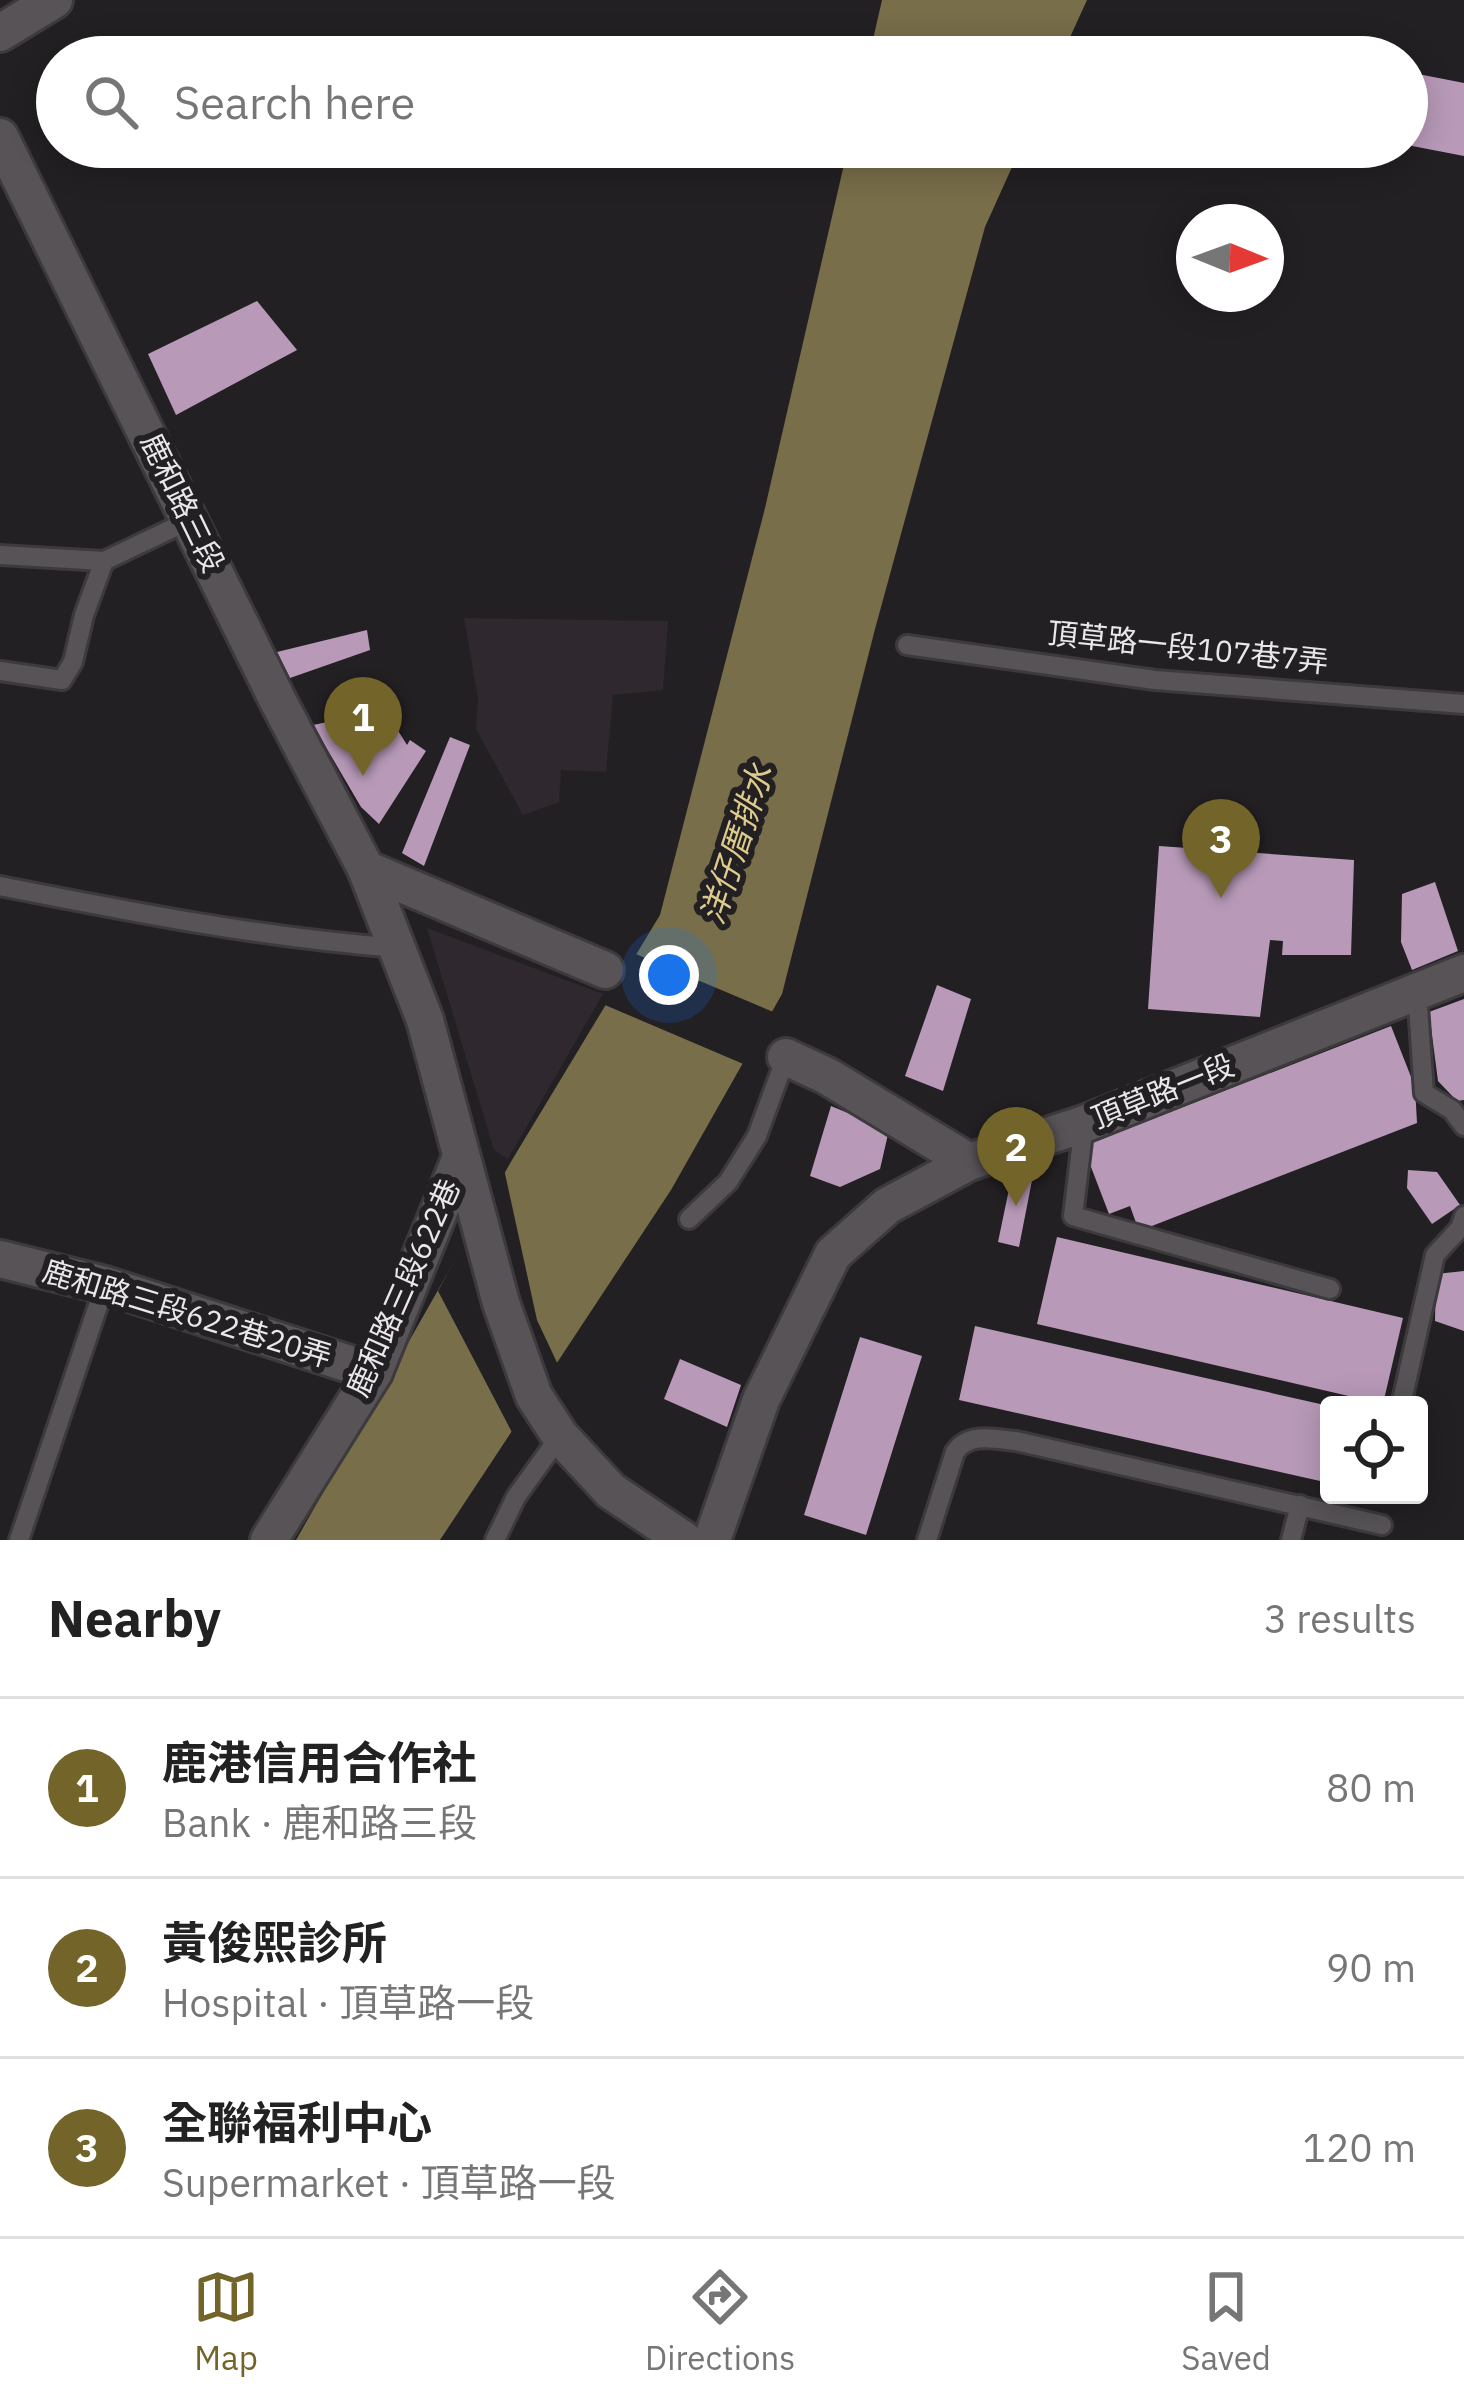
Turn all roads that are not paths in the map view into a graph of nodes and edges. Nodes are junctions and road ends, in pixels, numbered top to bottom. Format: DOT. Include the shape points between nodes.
graph roads {
  1 [pos="54,0"];
  2 [pos="0,32"];
  3 [pos="0,137"];
  4 [pos="190,520"];
  5 [pos="0,554"];
  6 [pos="104,562"];
  7 [pos="907,645"];
  8 [pos="0,671"];
  9 [pos="1464,704"];
  10 [pos="366,868"];
  11 [pos="0,886"];
  12 [pos="398,948"];
  13 [pos="604,970"];
  14 [pos="1464,973"];
  15 [pos="1417,991"];
  16 [pos="786,1057"];
  17 [pos="1084,1124"];
  18 [pos="1464,1126"];
  19 [pos="461,1157"];
  20 [pos="969,1162"];
  21 [pos="1464,1216"];
  22 [pos="689,1219"];
  23 [pos="0,1259"];
  24 [pos="105,1285"];
  25 [pos="1330,1289"];
  26 [pos="374,1372"];
  27 [pos="1403,1396"];
  28 [pos="560,1436"];
  29 [pos="1300,1505"];
  30 [pos="1382,1525"];
  31 [pos="19,1540"];
  32 [pos="269,1540"];
  33 [pos="495,1540"];
  34 [pos="683,1540"];
  35 [pos="712,1540"];
  36 [pos="927,1540"];
  37 [pos="1291,1540"];
  1 -- 2 [label="street"];
  3 -- 4 [label="street, 鹿和路三段"];
  4 -- 6 [label="lane"];
  4 -- 10 [label="street, 鹿和路三段"];
  5 -- 6 [label="lane"];
  6 -- 8 [label="lane" via="62,680"];
  7 -- 9 [label="lane, 頂草路一段107巷7弄" via="1155,680"];
  10 -- 12 [label="street, 鹿和路三段"];
  10 -- 13 [label="street"];
  11 -- 12 [label="lane" via="144,915"];
  12 -- 19 [label="street, 鹿和路三段"];
  14 -- 15 [label="street, 頂草路一段"];
  15 -- 17 [label="street, 頂草路一段"];
  15 -- 18 [label="lane" via="1424,1093"];
  16 -- 20 [label="street"];
  16 -- 22 [label="lane" via="757,1136 728,1182"];
  17 -- 20 [label="street, 頂草路一段"];
  17 -- 25 [label="lane" via="1073,1216"];
  19 -- 26 [label="street, 鹿和路三段622巷"];
  19 -- 28 [label="street, 鹿和路三段" via="516,1355"];
  20 -- 35 [label="street, 頂草路一段" via="887,1206 833,1254 761,1400"];
  21 -- 27 [label="lane" via="1435,1255"];
  23 -- 24 [label="street, 鹿和路三段622巷20弄"];
  24 -- 26 [label="street, 鹿和路三段622巷20弄"];
  24 -- 31 [label="lane"];
  26 -- 32 [label="street, 鹿和路三段622巷"];
  28 -- 33 [label="lane"];
  28 -- 34 [label="street, 鹿和路三段" via="611,1491"];
  29 -- 30 [label="lane"];
  29 -- 36 [label="lane" via="1016,1441 975,1439 951,1459"];
  29 -- 37 [label="lane"];
}
